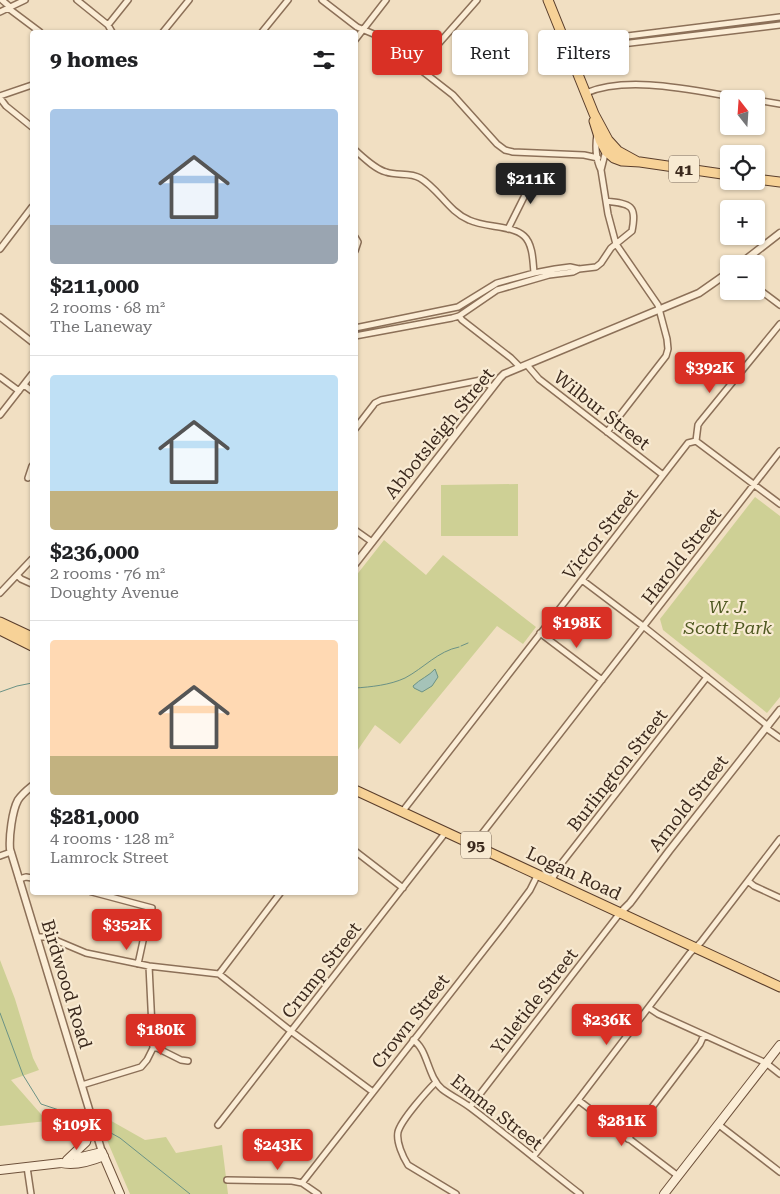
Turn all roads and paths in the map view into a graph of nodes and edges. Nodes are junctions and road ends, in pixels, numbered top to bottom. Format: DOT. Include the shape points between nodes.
graph roads {
  1 [pos="2,0"];
  2 [pos="25,0"];
  3 [pos="77,0"];
  4 [pos="128,0"];
  5 [pos="189,0"];
  6 [pos="288,0"];
  7 [pos="322,0"];
  8 [pos="386,0"];
  9 [pos="548,0"];
  10 [pos="476,1"];
  11 [pos="9,7"];
  12 [pos="0,12"];
  13 [pos="780,17"];
  14 [pos="738,22"];
  15 [pos="108,25"];
  16 [pos="780,25"];
  17 [pos="363,29"];
  18 [pos="38,30"];
  19 [pos="111,30"];
  20 [pos="165,30"];
  21 [pos="264,30"];
  22 [pos="560,30"];
  23 [pos="739,30"];
  24 [pos="372,33"];
  25 [pos="629,35"];
  26 [pos="358,36"];
  27 [pos="442,40"];
  28 [pos="629,43"];
  29 [pos="428,75"];
  30 [pos="579,75"];
  31 [pos="30,85"];
  32 [pos="586,93"];
  33 [pos="720,95"];
  34 [pos="0,99"];
  35 [pos="765,102"];
  36 [pos="780,104"];
  37 [pos="594,114"];
  38 [pos="30,125"];
  39 [pos="608,140"];
  40 [pos="358,152"];
  41 [pos="601,155"];
  42 [pos="638,162"];
  43 [pos="536,173"];
  44 [pos="720,174"];
  45 [pos="765,180"];
  46 [pos="780,182"];
  47 [pos="606,201"];
  48 [pos="30,210"];
  49 [pos="508,229"];
  50 [pos="780,233"];
  51 [pos="616,244"];
  52 [pos="0,249"];
  53 [pos="752,255"];
  54 [pos="579,269"];
  55 [pos="534,273"];
  56 [pos="720,279"];
  57 [pos="765,294"];
  58 [pos="780,305"];
  59 [pos="659,310"];
  60 [pos="459,316"];
  61 [pos="0,318"];
  62 [pos="780,324"];
  63 [pos="358,327"];
  64 [pos="358,335"];
  65 [pos="30,340"];
  66 [pos="523,366"];
  67 [pos="0,377"];
  68 [pos="30,377"];
  69 [pos="24,385"];
  70 [pos="492,387"];
  71 [pos="30,390"];
  72 [pos="19,391"];
  73 [pos="0,415"];
  74 [pos="358,425"];
  75 [pos="607,432"];
  76 [pos="696,441"];
  77 [pos="780,450"];
  78 [pos="30,472"];
  79 [pos="663,475"];
  80 [pos="28,478"];
  81 [pos="754,484"];
  82 [pos="780,504"];
  83 [pos="358,532"];
  84 [pos="372,542"];
  85 [pos="358,560"];
  86 [pos="30,561"];
  87 [pos="18,575"];
  88 [pos="582,580"];
  89 [pos="30,583"];
  90 [pos="0,593"];
  91 [pos="0,622"];
  92 [pos="643,626"];
  93 [pos="0,630"];
  94 [pos="540,633"];
  95 [pos="30,636"];
  96 [pos="30,645"];
  97 [pos="707,677"];
  98 [pos="602,680"];
  99 [pos="780,710"];
  100 [pos="767,727"];
  101 [pos="780,738"];
  102 [pos="30,788"];
  103 [pos="358,793"];
  104 [pos="402,812"];
  105 [pos="446,832"];
  106 [pos="780,839"];
  107 [pos="474,844"];
  108 [pos="11,852"];
  109 [pos="358,853"];
  110 [pos="0,856"];
  111 [pos="538,874"];
  112 [pos="19,878"];
  113 [pos="30,878"];
  114 [pos="748,880"];
  115 [pos="552,881"];
  116 [pos="403,888"];
  117 [pos="103,895"];
  118 [pos="278,895"];
  119 [pos="780,898"];
  120 [pos="620,913"];
  121 [pos="36,938"];
  122 [pos="696,947"];
  123 [pos="138,964"];
  124 [pos="149,966"];
  125 [pos="219,974"];
  126 [pos="780,986"];
  127 [pos="649,1008"];
  128 [pos="292,1032"];
  129 [pos="704,1035"];
  130 [pos="413,1040"];
  131 [pos="780,1045"];
  132 [pos="153,1048"];
  133 [pos="188,1061"];
  134 [pos="766,1063"];
  135 [pos="780,1074"];
  136 [pos="436,1082"];
  137 [pos="82,1085"];
  138 [pos="373,1092"];
  139 [pos="578,1100"];
  140 [pos="470,1107"];
  141 [pos="92,1122"];
  142 [pos="218,1125"];
  143 [pos="719,1125"];
  144 [pos="93,1132"];
  145 [pos="628,1139"];
  146 [pos="103,1154"];
  147 [pos="533,1157"];
  148 [pos="92,1160"];
  149 [pos="64,1162"];
  150 [pos="27,1167"];
  151 [pos="0,1170"];
  152 [pos="110,1172"];
  153 [pos="780,1172"];
  154 [pos="678,1176"];
  155 [pos="227,1180"];
  156 [pos="302,1183"];
  157 [pos="31,1194"];
  158 [pos="120,1194"];
  159 [pos="318,1194"];
  160 [pos="456,1194"];
  161 [pos="580,1194"];
  162 [pos="664,1194"];
  1 -- 11 [label="street"];
  2 -- 11 [label="street"];
  3 -- 15 [label="street"];
  4 -- 15 [label="street"];
  5 -- 20 [label="street"];
  6 -- 21 [label="street"];
  7 -- 17 [label="street"];
  8 -- 17 [label="street"];
  9 -- 22 [label="main road, 41"];
  10 -- 27 [label="street"];
  11 -- 12 [label="street"];
  11 -- 18 [label="street"];
  13 -- 14 [label="street"];
  14 -- 23 [label="street"];
  14 -- 25 [label="street"];
  15 -- 19 [label="street"];
  16 -- 23 [label="street"];
  17 -- 24 [label="street"];
  17 -- 26 [label="street"];
  23 -- 28 [label="street"];
  29 -- 41 [label="street" via="453,95 505,150"];
  30 -- 32 [label="main road, 41"];
  31 -- 34 [label="street"];
  32 -- 33 [label="street" via="642,84"];
  32 -- 37 [label="main road, 41"];
  34 -- 38 [label="street"];
  35 -- 36 [label="street"];
  37 -- 39 [label="main road, 41"];
  37 -- 41 [label="main road, 41"];
  39 -- 41 [label="street"];
  39 -- 42 [label="main road, 41" via="618,151"];
  40 -- 49 [label="street" via="384,172 418,176 463,218"];
  41 -- 42 [label="main road, 41" via="622,162"];
  41 -- 47 [label="street"];
  42 -- 44 [label="main road, 41"];
  43 -- 49 [label="street"];
  45 -- 46 [label="main road"];
  47 -- 51 [label="street"];
  47 -- 51 [label="street" via="630,207 634,213 632,231"];
  48 -- 52 [label="street"];
  49 -- 55 [label="street" via="515,230 529,243"];
  50 -- 53 [label="street"];
  51 -- 54 [label="street" via="596,267"];
  51 -- 59 [label="street"];
  54 -- 55 [label="street" via="570,267"];
  54 -- 60 [label="street" via="497,290"];
  55 -- 63 [label="street" via="497,283 458,307"];
  56 -- 59 [label="street, Abbotsleigh Street" via="708,288"];
  57 -- 58 [label="street"];
  59 -- 66 [label="street, Abbotsleigh Street"];
  59 -- 75 [label="street" via="667,339 666,356"];
  60 -- 64 [label="street"];
  60 -- 66 [label="street, Wilbur Street"];
  61 -- 65 [label="street"];
  62 -- 76 [label="street" via="700,422"];
  66 -- 70 [label="street, Abbotsleigh Street" via="504,374"];
  66 -- 75 [label="street, Wilbur Street"];
  67 -- 72 [label="street"];
  68 -- 69 [label="street"];
  69 -- 71 [label="street"];
  69 -- 72 [label="street"];
  70 -- 74 [label="street" via="481,380 381,400"];
  70 -- 84 [label="street, Abbotsleigh Street"];
  72 -- 73 [label="street"];
  75 -- 79 [label="street, Wilbur Street"];
  76 -- 79 [label="street, Victor Street" via="688,443"];
  76 -- 81 [label="street"];
  77 -- 81 [label="street, Harold Street"];
  78 -- 80 [label="street"];
  79 -- 88 [label="street, Victor Street"];
  81 -- 82 [label="street"];
  81 -- 92 [label="street, Harold Street"];
  83 -- 84 [label="street"];
  84 -- 85 [label="street, Abbotsleigh Street"];
  86 -- 87 [label="street"];
  87 -- 89 [label="street"];
  87 -- 90 [label="street"];
  88 -- 92 [label="street"];
  88 -- 94 [label="street, Victor Street"];
  91 -- 95 [label="main road"];
  92 -- 97 [label="street"];
  92 -- 98 [label="street, Harold Street"];
  93 -- 96 [label="main road"];
  94 -- 98 [label="street"];
  94 -- 104 [label="street, Victor Street"];
  97 -- 100 [label="street"];
  97 -- 115 [label="street, Burlington Street" via="561,864"];
  98 -- 107 [label="street, Harold Street"];
  99 -- 100 [label="street, Arnold Street"];
  100 -- 101 [label="street"];
  100 -- 120 [label="street, Arnold Street"];
  102 -- 108 [label="street, Birdwood Road" via="14,808"];
  103 -- 104 [label="main road, Logan Road / 95"];
  104 -- 105 [label="main road, Logan Road / 95"];
  105 -- 107 [label="main road, Logan Road / 95"];
  105 -- 116 [label="street, Crump Street"];
  106 -- 114 [label="street"];
  107 -- 111 [label="main road, Logan Road / 95"];
  108 -- 110 [label="street"];
  108 -- 112 [label="street, Birdwood Road"];
  109 -- 116 [label="street"];
  111 -- 115 [label="main road, Logan Road / 95"];
  111 -- 130 [label="street, Crown Street" via="530,890"];
  112 -- 113 [label="street"];
  112 -- 121 [label="street, Birdwood Road"];
  114 -- 119 [label="street"];
  114 -- 122 [label="street"];
  115 -- 120 [label="main road, Logan Road / 95"];
  116 -- 128 [label="street, Crump Street"];
  117 -- 123 [label="street" via="152,908"];
  118 -- 125 [label="street"];
  120 -- 122 [label="main road, Logan Road / 95"];
  120 -- 140 [label="street, Yuletide Street"];
  121 -- 123 [label="street" via="48,937 86,952"];
  121 -- 137 [label="street, Birdwood Road"];
  122 -- 126 [label="main road, Logan Road / 95"];
  122 -- 127 [label="street"];
  123 -- 124 [label="street"];
  124 -- 125 [label="street"];
  124 -- 132 [label="street"];
  125 -- 128 [label="street"];
  127 -- 129 [label="street"];
  127 -- 139 [label="street"];
  128 -- 138 [label="street"];
  128 -- 142 [label="street, Crump Street"];
  129 -- 134 [label="street"];
  129 -- 145 [label="street"];
  130 -- 136 [label="street, Emma Street" via="422,1050"];
  130 -- 138 [label="street, Crown Street"];
  131 -- 134 [label="main road"];
  132 -- 133 [label="street"];
  132 -- 137 [label="street" via="141,1067"];
  134 -- 135 [label="street"];
  134 -- 143 [label="main road"];
  136 -- 140 [label="street, Emma Street"];
  136 -- 160 [label="street" via="403,1122 398,1132 399,1141 408,1166"];
  137 -- 141 [label="street, Birdwood Road"];
  138 -- 156 [label="street, Crown Street"];
  139 -- 145 [label="street"];
  139 -- 147 [label="street"];
  140 -- 147 [label="street, Emma Street"];
  141 -- 144 [label="main road"];
  143 -- 153 [label="street"];
  143 -- 154 [label="main road"];
  144 -- 146 [label="street"];
  144 -- 149 [label="main road" via="84,1145"];
  145 -- 154 [label="street"];
  146 -- 148 [label="main road"];
  146 -- 149 [label="main road"];
  146 -- 152 [label="main road"];
  147 -- 161 [label="street, Emma Street"];
  148 -- 149 [label="main road"];
  148 -- 152 [label="main road"];
  149 -- 150 [label="main road"];
  150 -- 151 [label="main road"];
  150 -- 157 [label="street"];
  152 -- 158 [label="main road"];
  154 -- 162 [label="main road"];
  155 -- 156 [label="street"];
  156 -- 159 [label="street"];
}
